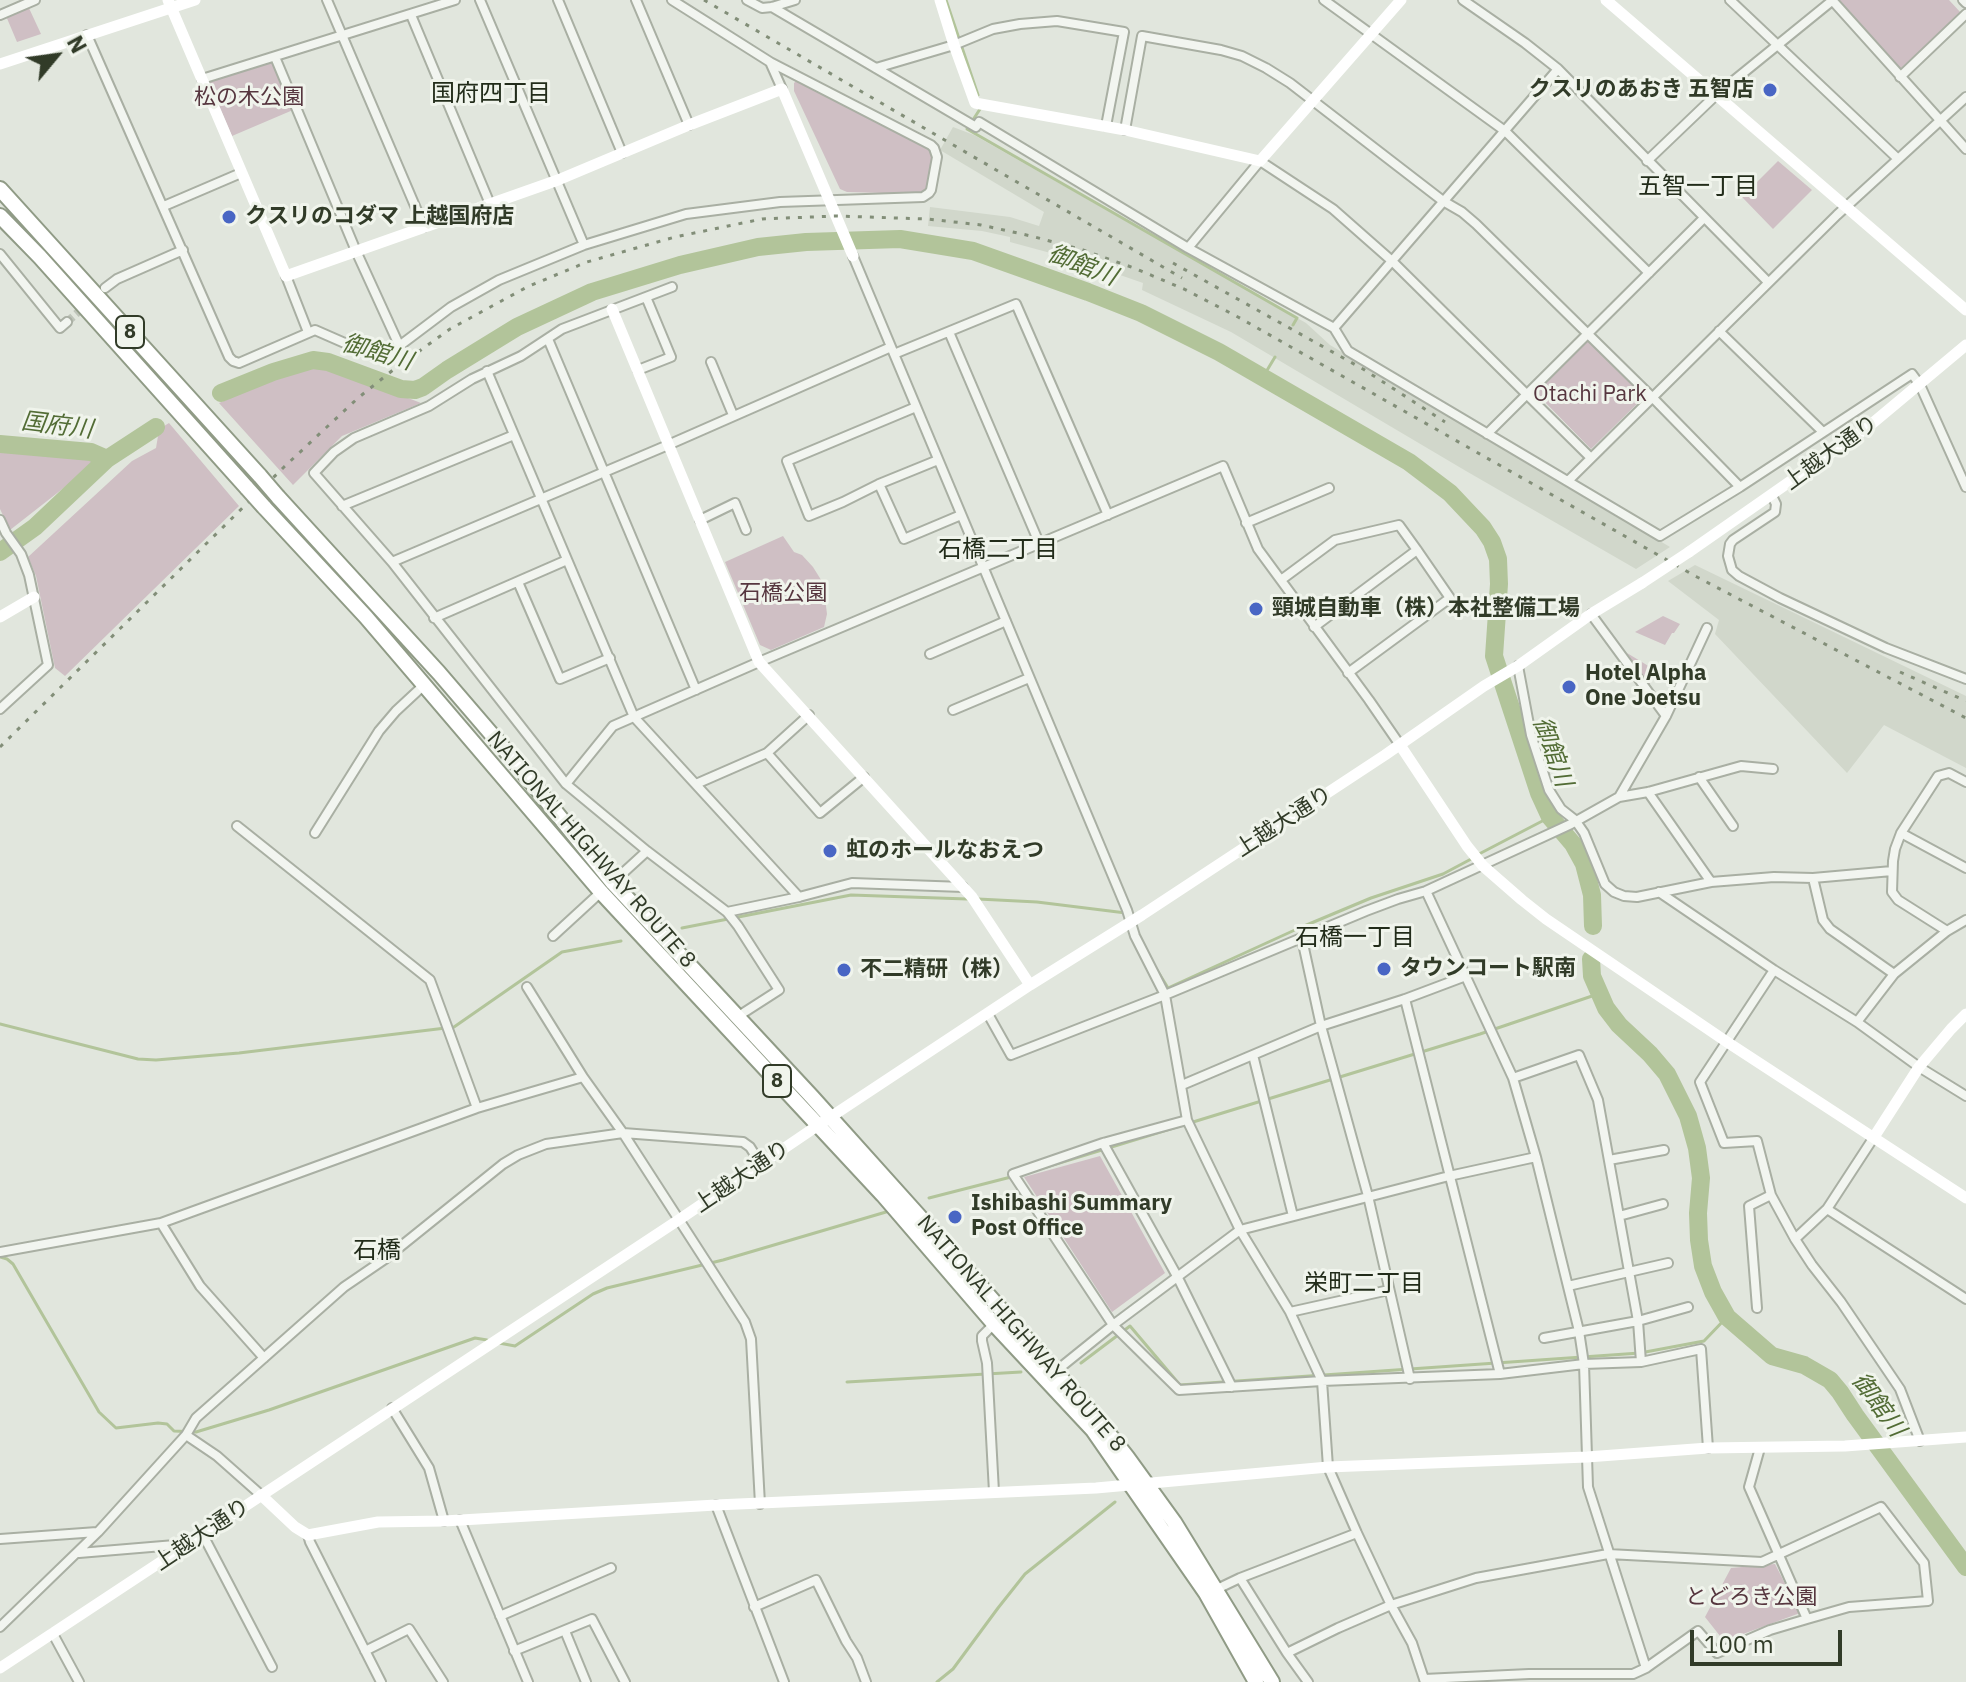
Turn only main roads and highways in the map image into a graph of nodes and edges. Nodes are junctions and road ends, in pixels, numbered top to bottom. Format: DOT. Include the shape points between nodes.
graph roads {
  1 [pos="0,189"];
  2 [pos="0,216"];
  3 [pos="607,887"];
  4 [pos="1138,1484"];
  5 [pos="1256,1682"];
  6 [pos="1272,1682"];
  1 -- 3 [label="highway, NATIONAL HIGHWAY ROUTE 8 / 8, bridge" via="475,715"];
  2 -- 3 [label="highway, NATIONAL HIGHWAY ROUTE 8 / 8, bridge"];
  3 -- 4 [label="highway, NATIONAL HIGHWAY ROUTE 8 / 8" via="659,957 883,1195"];
  3 -- 4 [label="highway, NATIONAL HIGHWAY ROUTE 8 / 8" via="737,1017 1056,1371 1127,1457"];
  4 -- 5 [label="highway, NATIONAL HIGHWAY ROUTE 8 / 8"];
  4 -- 6 [label="highway, NATIONAL HIGHWAY ROUTE 8 / 8" via="1174,1522"];
}
